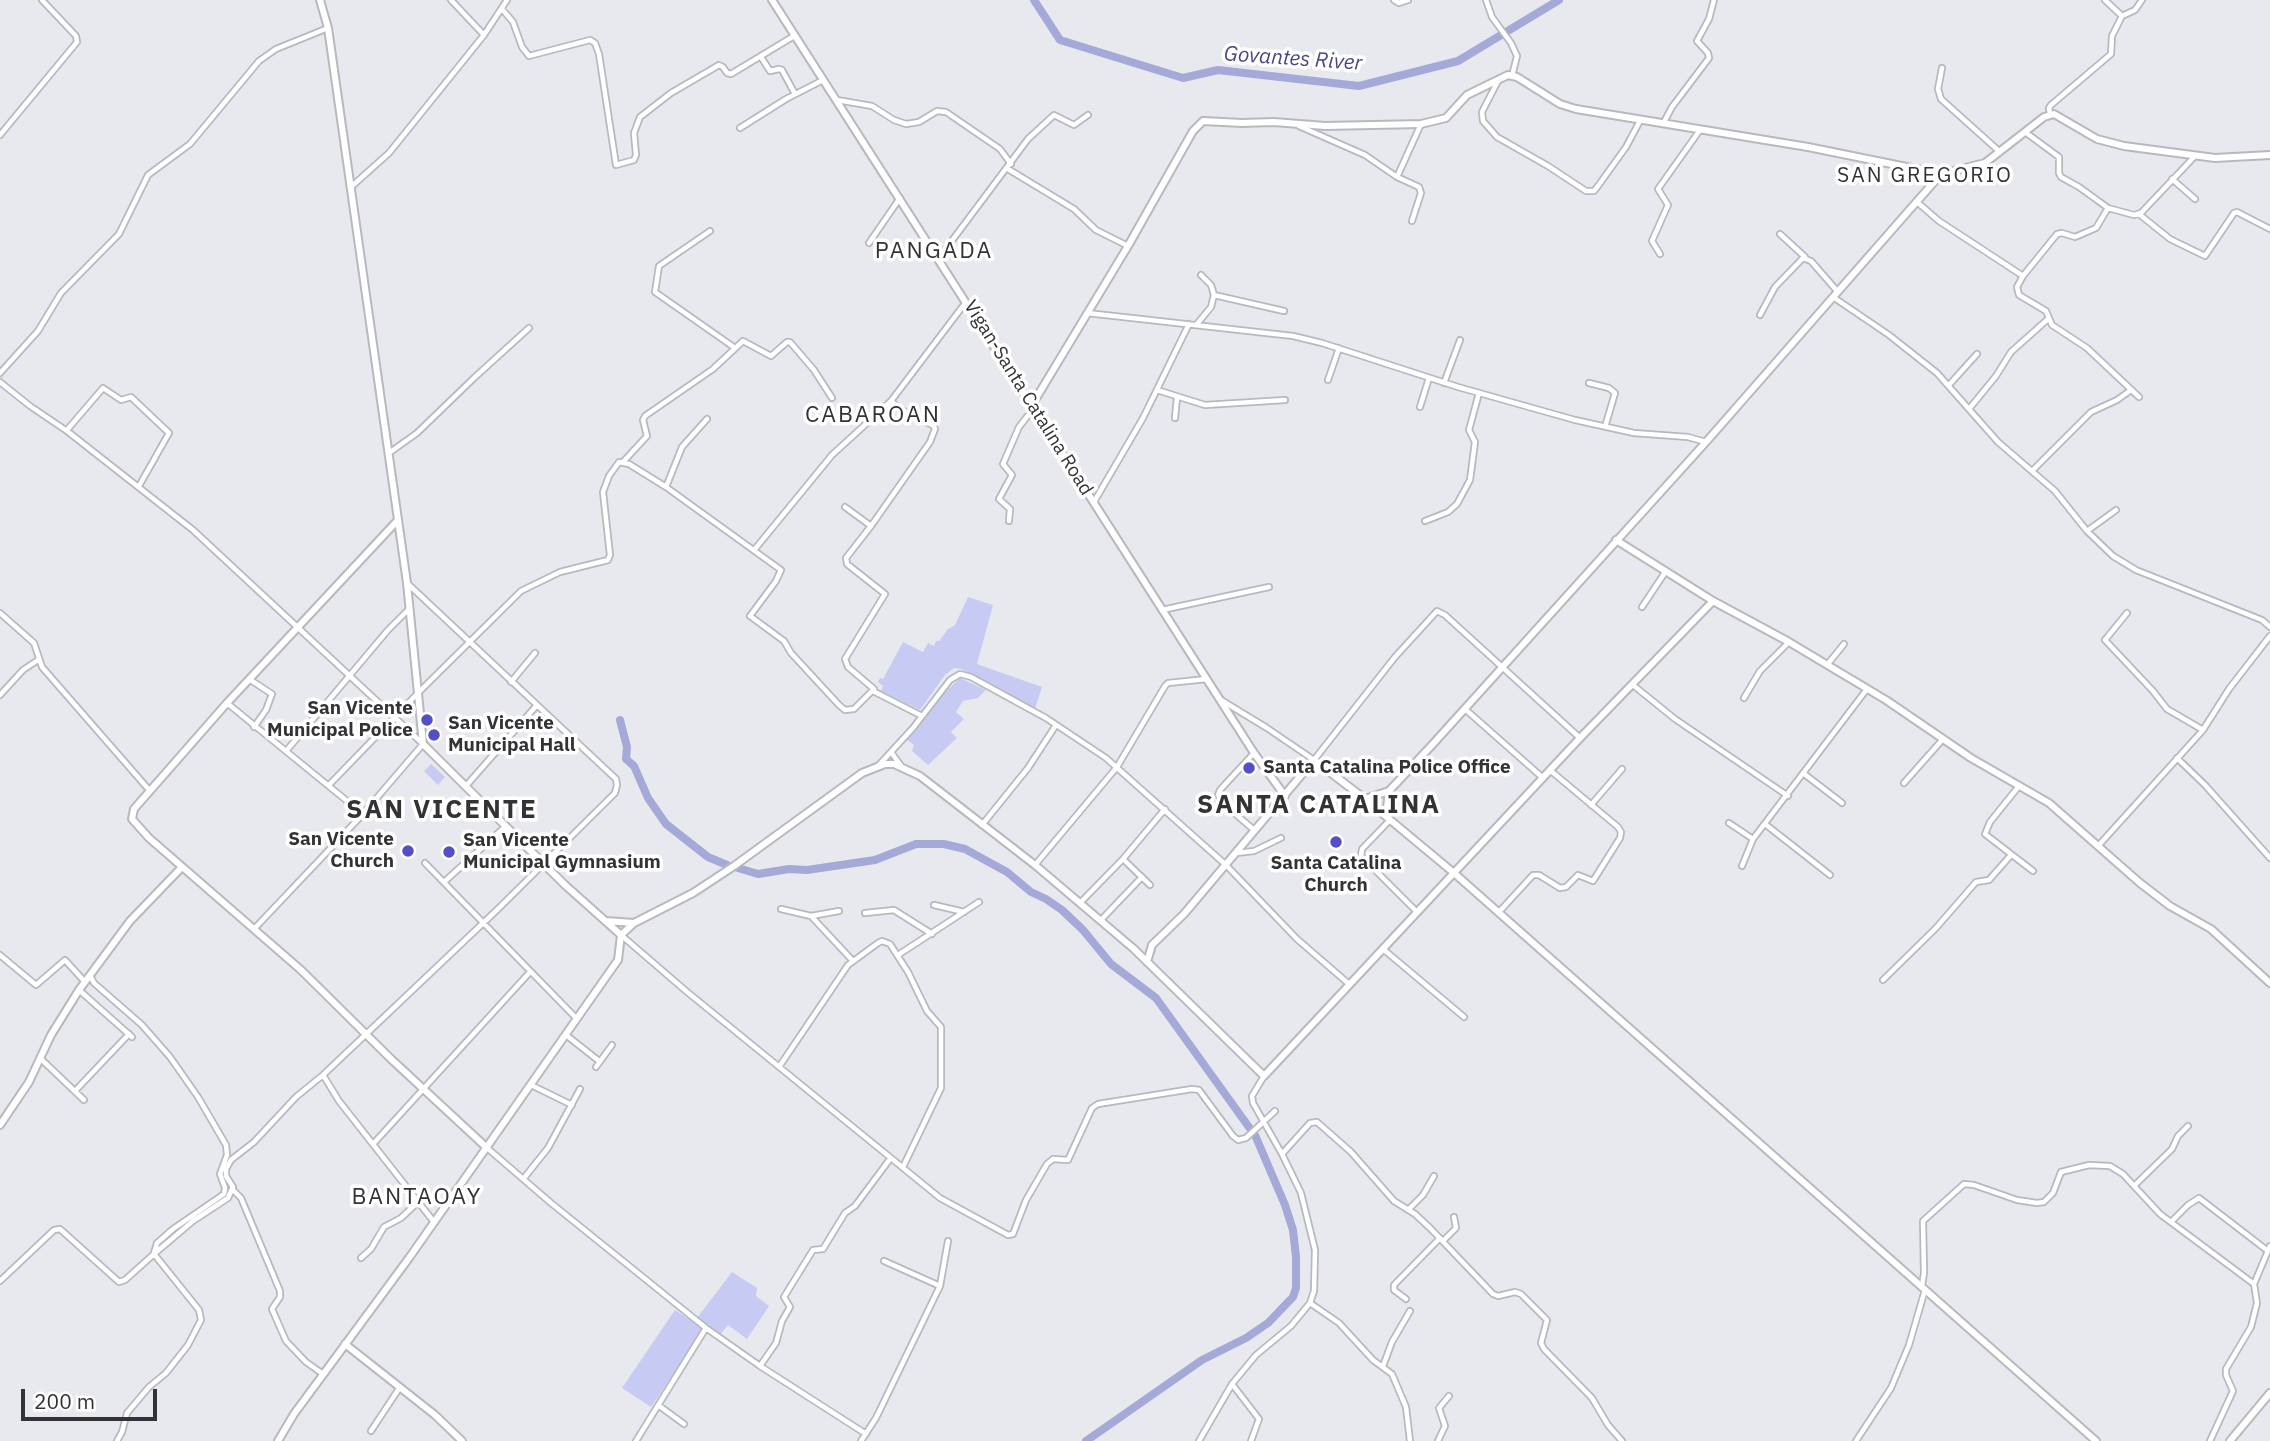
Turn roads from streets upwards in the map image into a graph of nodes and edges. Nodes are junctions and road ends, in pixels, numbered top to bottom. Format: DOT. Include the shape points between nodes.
graph roads {
  1 [pos="42,0"];
  2 [pos="320,0"];
  3 [pos="451,0"];
  4 [pos="507,0"];
  5 [pos="772,0"];
  6 [pos="1394,0"];
  7 [pos="1408,0"];
  8 [pos="1486,0"];
  9 [pos="1714,0"];
  10 [pos="2105,0"];
  11 [pos="2142,0"];
  12 [pos="502,9"];
  13 [pos="2122,16"];
  14 [pos="328,28"];
  15 [pos="484,35"];
  16 [pos="794,36"];
  17 [pos="761,57"];
  18 [pos="1941,68"];
  19 [pos="1512,76"];
  20 [pos="1499,79"];
  21 [pos="823,80"];
  22 [pos="795,94"];
  23 [pos="836,100"];
  24 [pos="2050,114"];
  25 [pos="1088,115"];
  26 [pos="1642,118"];
  27 [pos="1664,122"];
  28 [pos="1295,124"];
  29 [pos="1421,124"];
  30 [pos="740,128"];
  31 [pos="1700,129"];
  32 [pos="2025,132"];
  33 [pos="0,135"];
  34 [pos="2000,153"];
  35 [pos="2270,155"];
  36 [pos="2195,156"];
  37 [pos="1009,166"];
  38 [pos="1941,174"];
  39 [pos="1397,177"];
  40 [pos="2172,179"];
  41 [pos="350,188"];
  42 [pos="900,198"];
  43 [pos="2195,199"];
  44 [pos="1917,202"];
  45 [pos="2108,208"];
  46 [pos="2139,214"];
  47 [pos="1412,221"];
  48 [pos="2270,229"];
  49 [pos="710,231"];
  50 [pos="1780,234"];
  51 [pos="869,243"];
  52 [pos="1128,246"];
  53 [pos="1660,254"];
  54 [pos="939,258"];
  55 [pos="1806,258"];
  56 [pos="1200,275"];
  57 [pos="2023,276"];
  58 [pos="1835,294"];
  59 [pos="1214,295"];
  60 [pos="967,302"];
  61 [pos="1284,311"];
  62 [pos="1087,313"];
  63 [pos="1760,315"];
  64 [pos="2048,320"];
  65 [pos="1189,324"];
  66 [pos="1196,325"];
  67 [pos="529,328"];
  68 [pos="1460,340"];
  69 [pos="735,348"];
  70 [pos="1339,348"];
  71 [pos="1978,354"];
  72 [pos="0,373"];
  73 [pos="1429,378"];
  74 [pos="1328,380"];
  75 [pos="0,382"];
  76 [pos="1444,383"];
  77 [pos="1589,383"];
  78 [pos="1949,385"];
  79 [pos="1157,390"];
  80 [pos="2131,390"];
  81 [pos="1479,393"];
  82 [pos="1177,397"];
  83 [pos="2139,397"];
  84 [pos="832,398"];
  85 [pos="1285,400"];
  86 [pos="891,401"];
  87 [pos="1033,406"];
  88 [pos="1420,407"];
  89 [pos="1969,409"];
  90 [pos="1175,418"];
  91 [pos="707,419"];
  92 [pos="1605,427"];
  93 [pos="67,431"];
  94 [pos="1706,442"];
  95 [pos="389,453"];
  96 [pos="623,462"];
  97 [pos="2032,471"];
  98 [pos="139,486"];
  99 [pos="666,487"];
  100 [pos="1094,502"];
  101 [pos="845,507"];
  102 [pos="2116,510"];
  103 [pos="398,520"];
  104 [pos="1009,521"];
  105 [pos="1425,521"];
  106 [pos="872,526"];
  107 [pos="2087,531"];
  108 [pos="1616,540"];
  109 [pos="755,549"];
  110 [pos="1665,571"];
  111 [pos="407,583"];
  112 [pos="1269,587"];
  113 [pos="1713,601"];
  114 [pos="1642,607"];
  115 [pos="410,608"];
  116 [pos="1162,610"];
  117 [pos="0,613"];
  118 [pos="2127,614"];
  119 [pos="298,627"];
  120 [pos="2270,627"];
  121 [pos="2270,636"];
  122 [pos="1788,642"];
  123 [pos="470,643"];
  124 [pos="1844,644"];
  125 [pos="535,653"];
  126 [pos="38,660"];
  127 [pos="1826,665"];
  128 [pos="1502,667"];
  129 [pos="350,675"];
  130 [pos="249,679"];
  131 [pos="1206,679"];
  132 [pos="511,682"];
  133 [pos="1633,685"];
  134 [pos="1867,689"];
  135 [pos="873,691"];
  136 [pos="418,692"];
  137 [pos="0,695"];
  138 [pos="1744,698"];
  139 [pos="1219,699"];
  140 [pos="227,703"];
  141 [pos="537,705"];
  142 [pos="1465,709"];
  143 [pos="922,716"];
  144 [pos="393,718"];
  145 [pos="1056,725"];
  146 [pos="254,727"];
  147 [pos="2203,730"];
  148 [pos="1580,738"];
  149 [pos="1942,739"];
  150 [pos="423,744"];
  151 [pos="287,750"];
  152 [pos="891,752"];
  153 [pos="1254,753"];
  154 [pos="2177,758"];
  155 [pos="1314,760"];
  156 [pos="877,766"];
  157 [pos="903,767"];
  158 [pos="1117,767"];
  159 [pos="1622,769"];
  160 [pos="1551,771"];
  161 [pos="1803,773"];
  162 [pos="1543,778"];
  163 [pos="1275,782"];
  164 [pos="1904,783"];
  165 [pos="329,785"];
  166 [pos="1294,785"];
  167 [pos="2020,785"];
  168 [pos="466,786"];
  169 [pos="150,791"];
  170 [pos="1389,791"];
  171 [pos="1285,796"];
  172 [pos="1787,796"];
  173 [pos="1365,799"];
  174 [pos="1842,803"];
  175 [pos="1591,805"];
  176 [pos="1165,809"];
  177 [pos="363,814"];
  178 [pos="1388,818"];
  179 [pos="1729,823"];
  180 [pos="1765,824"];
  181 [pos="506,825"];
  182 [pos="982,825"];
  183 [pos="1253,829"];
  184 [pos="1281,838"];
  185 [pos="1754,839"];
  186 [pos="2099,845"];
  187 [pos="1236,853"];
  188 [pos="2011,855"];
  189 [pos="2270,858"];
  190 [pos="1123,859"];
  191 [pos="425,863"];
  192 [pos="544,863"];
  193 [pos="1035,865"];
  194 [pos="1226,865"];
  195 [pos="1742,866"];
  196 [pos="182,867"];
  197 [pos="2033,871"];
  198 [pos="1454,873"];
  199 [pos="1830,874"];
  200 [pos="1142,877"];
  201 [pos="444,882"];
  202 [pos="1150,885"];
  203 [pos="979,902"];
  204 [pos="1079,904"];
  205 [pos="934,905"];
  206 [pos="781,909"];
  207 [pos="839,911"];
  208 [pos="965,912"];
  209 [pos="1417,912"];
  210 [pos="1499,912"];
  211 [pos="865,913"];
  212 [pos="811,916"];
  213 [pos="1101,920"];
  214 [pos="606,921"];
  215 [pos="483,922"];
  216 [pos="634,923"];
  217 [pos="255,928"];
  218 [pos="621,934"];
  219 [pos="932,934"];
  220 [pos="1153,945"];
  221 [pos="1134,949"];
  222 [pos="1383,949"];
  223 [pos="0,955"];
  224 [pos="898,955"];
  225 [pos="852,960"];
  226 [pos="1147,961"];
  227 [pos="530,972"];
  228 [pos="90,975"];
  229 [pos="1883,980"];
  230 [pos="85,982"];
  231 [pos="2270,983"];
  232 [pos="1349,984"];
  233 [pos="79,990"];
  234 [pos="1464,1017"];
  235 [pos="577,1019"];
  236 [pos="366,1035"];
  237 [pos="566,1035"];
  238 [pos="612,1045"];
  239 [pos="41,1059"];
  240 [pos="779,1067"];
  241 [pos="323,1075"];
  242 [pos="1264,1076"];
  243 [pos="531,1084"];
  244 [pos="424,1089"];
  245 [pos="580,1089"];
  246 [pos="75,1091"];
  247 [pos="83,1100"];
  248 [pos="572,1105"];
  249 [pos="1275,1111"];
  250 [pos="1265,1122"];
  251 [pos="0,1125"];
  252 [pos="2188,1126"];
  253 [pos="374,1143"];
  254 [pos="486,1147"];
  255 [pos="1282,1154"];
  256 [pos="890,1159"];
  257 [pos="903,1167"];
  258 [pos="1434,1176"];
  259 [pos="524,1178"];
  260 [pos="2134,1186"];
  261 [pos="233,1191"];
  262 [pos="418,1202"];
  263 [pos="1408,1210"];
  264 [pos="1454,1217"];
  265 [pos="434,1222"];
  266 [pos="2171,1222"];
  267 [pos="1441,1239"];
  268 [pos="948,1241"];
  269 [pos="2269,1249"];
  270 [pos="154,1254"];
  271 [pos="361,1258"];
  272 [pos="884,1261"];
  273 [pos="0,1281"];
  274 [pos="2253,1284"];
  275 [pos="940,1286"];
  276 [pos="1924,1288"];
  277 [pos="1406,1299"];
  278 [pos="1310,1303"];
  279 [pos="1410,1311"];
  280 [pos="706,1328"];
  281 [pos="345,1344"];
  282 [pos="760,1366"];
  283 [pos="1383,1366"];
  284 [pos="323,1374"];
  285 [pos="1231,1384"];
  286 [pos="400,1387"];
  287 [pos="2270,1393"];
  288 [pos="1449,1396"];
  289 [pos="658,1405"];
  290 [pos="684,1424"];
  291 [pos="371,1431"];
  292 [pos="866,1434"];
  293 [pos="2088,1438"];
  294 [pos="117,1441"];
  295 [pos="278,1441"];
  296 [pos="462,1441"];
  297 [pos="636,1441"];
  298 [pos="861,1441"];
  299 [pos="1199,1441"];
  300 [pos="1251,1441"];
  301 [pos="1410,1441"];
  302 [pos="1438,1441"];
  303 [pos="1622,1441"];
  304 [pos="1856,1441"];
  305 [pos="2096,1441"];
  306 [pos="2210,1441"];
  307 [pos="2230,1441"];
  1 -- 33 [label="street" via="76,36 76,45"];
  2 -- 14 [label="street"];
  3 -- 15 [label="street"];
  4 -- 12 [label="street"];
  5 -- 16 [label="street, Vigan-Santa Catalina Road"];
  6 -- 7 [label="street"];
  8 -- 19 [label="street" via="1517,60"];
  9 -- 27 [label="street" via="1697,41 1709,58"];
  10 -- 13 [label="street"];
  11 -- 13 [label="street"];
  12 -- 15 [label="street"];
  12 -- 17 [label="street" via="529,56 590,40 595,43 616,164 634,160 640,117 663,99 719,65 731,74"];
  13 -- 24 [label="street" via="2112,36 2111,54 2057,99"];
  14 -- 41 [label="street"];
  14 -- 72 [label="street" via="259,61 190,144 148,175 119,234 61,293 38,331"];
  15 -- 41 [label="street" via="388,153"];
  16 -- 17 [label="street"];
  16 -- 21 [label="street, Vigan-Santa Catalina Road"];
  17 -- 22 [label="street" via="771,71 782,70"];
  18 -- 34 [label="street" via="1941,99"];
  19 -- 20 [label="street"];
  19 -- 26 [label="street" via="1567,107"];
  20 -- 26 [label="street" via="1482,112 1483,121 1497,137 1586,191 1598,186"];
  20 -- 29 [label="street" via="1467,95 1446,118"];
  21 -- 22 [label="street"];
  21 -- 23 [label="street, Vigan-Santa Catalina Road"];
  22 -- 30 [label="street"];
  23 -- 37 [label="street" via="872,106 906,124 937,111 946,112 1000,149"];
  23 -- 42 [label="street, Vigan-Santa Catalina Road"];
  24 -- 32 [label="street"];
  24 -- 36 [label="street" via="2112,144"];
  25 -- 37 [label="street" via="1074,125 1054,115"];
  26 -- 27 [label="street"];
  27 -- 31 [label="street"];
  28 -- 29 [label="street"];
  28 -- 39 [label="street" via="1365,155"];
  28 -- 52 [label="street" via="1200,123"];
  29 -- 39 [label="street"];
  31 -- 38 [label="street"];
  31 -- 53 [label="street" via="1658,189 1668,205 1652,241"];
  32 -- 34 [label="street"];
  32 -- 45 [label="street" via="2059,157 2061,177"];
  34 -- 38 [label="street" via="1979,166"];
  35 -- 36 [label="street"];
  36 -- 40 [label="street"];
  37 -- 52 [label="street" via="1074,209 1096,230"];
  37 -- 54 [label="street"];
  38 -- 44 [label="street"];
  39 -- 47 [label="street" via="1421,191"];
  40 -- 43 [label="street"];
  40 -- 46 [label="street"];
  41 -- 95 [label="street"];
  42 -- 51 [label="street"];
  42 -- 54 [label="street, Vigan-Santa Catalina Road"];
  44 -- 57 [label="street"];
  44 -- 58 [label="street"];
  45 -- 46 [label="street"];
  45 -- 57 [label="street" via="2096,228 2075,237 2059,233"];
  46 -- 48 [label="street" via="2170,239 2205,256 2234,213"];
  49 -- 69 [label="street" via="659,266 655,292"];
  50 -- 55 [label="street"];
  52 -- 62 [label="street"];
  54 -- 60 [label="street, Vigan-Santa Catalina Road"];
  55 -- 58 [label="street"];
  55 -- 63 [label="street" via="1798,260 1775,287"];
  56 -- 59 [label="street"];
  57 -- 64 [label="street" via="2018,293 2046,311"];
  58 -- 78 [label="street"];
  58 -- 94 [label="street"];
  59 -- 61 [label="street"];
  59 -- 66 [label="street"];
  60 -- 86 [label="street"];
  60 -- 87 [label="street, Vigan-Santa Catalina Road"];
  62 -- 65 [label="street"];
  62 -- 87 [label="street"];
  64 -- 80 [label="street" via="2087,348"];
  64 -- 89 [label="street" via="2011,352"];
  65 -- 66 [label="street"];
  65 -- 79 [label="street"];
  66 -- 70 [label="street" via="1277,333"];
  67 -- 95 [label="street" via="417,433"];
  68 -- 76 [label="street"];
  69 -- 84 [label="street" via="746,341 771,356 790,342"];
  69 -- 96 [label="street" via="645,416 647,436"];
  70 -- 73 [label="street"];
  70 -- 74 [label="street"];
  71 -- 78 [label="street"];
  73 -- 76 [label="street"];
  73 -- 88 [label="street"];
  75 -- 93 [label="street"];
  76 -- 81 [label="street"];
  77 -- 92 [label="street" via="1615,393"];
  78 -- 89 [label="street"];
  79 -- 82 [label="street"];
  79 -- 100 [label="street"];
  80 -- 83 [label="street"];
  80 -- 97 [label="street" via="2091,412"];
  81 -- 92 [label="street"];
  81 -- 105 [label="street" via="1469,430 1475,442 1470,480 1457,504"];
  82 -- 85 [label="street" via="1209,406"];
  82 -- 90 [label="street"];
  86 -- 106 [label="street" via="935,429"];
  86 -- 109 [label="street" via="832,455"];
  87 -- 100 [label="street, Vigan-Santa Catalina Road"];
  87 -- 104 [label="street" via="1003,464 1012,475 999,499 1010,509"];
  89 -- 97 [label="street" via="2005,450"];
  91 -- 99 [label="street" via="681,447"];
  92 -- 94 [label="street"];
  93 -- 98 [label="street"];
  93 -- 98 [label="street" via="103,388 121,400 131,397 169,433"];
  94 -- 108 [label="street"];
  95 -- 103 [label="street"];
  96 -- 99 [label="street"];
  96 -- 123 [label="street" via="613,468 603,492 608,560 533,583"];
  97 -- 107 [label="street"];
  98 -- 119 [label="street"];
  99 -- 109 [label="street"];
  100 -- 116 [label="street, Vigan-Santa Catalina Road"];
  101 -- 106 [label="street"];
  102 -- 107 [label="street"];
  103 -- 111 [label="street"];
  103 -- 119 [label="street"];
  106 -- 135 [label="street" via="845,560 885,594 845,661"];
  107 -- 120 [label="street" via="2112,556 2136,569"];
  108 -- 110 [label="street"];
  108 -- 128 [label="street"];
  109 -- 135 [label="street" via="781,572 750,616 784,641 845,710 854,709"];
  110 -- 113 [label="street"];
  110 -- 114 [label="street"];
  111 -- 115 [label="street"];
  111 -- 123 [label="street"];
  112 -- 116 [label="street"];
  113 -- 122 [label="street"];
  113 -- 133 [label="street"];
  115 -- 129 [label="street"];
  115 -- 136 [label="street"];
  116 -- 131 [label="street, Vigan-Santa Catalina Road"];
  117 -- 126 [label="street" via="34,643"];
  118 -- 147 [label="street" via="2105,640 2164,707"];
  119 -- 129 [label="street"];
  119 -- 130 [label="street"];
  121 -- 147 [label="street"];
  122 -- 127 [label="street"];
  122 -- 138 [label="street" via="1760,671"];
  123 -- 132 [label="street"];
  123 -- 136 [label="street"];
  124 -- 127 [label="street"];
  125 -- 132 [label="street"];
  126 -- 137 [label="street"];
  126 -- 169 [label="street"];
  127 -- 134 [label="street"];
  128 -- 142 [label="street"];
  128 -- 148 [label="street"];
  128 -- 155 [label="street" via="1437,611"];
  129 -- 144 [label="street"];
  129 -- 151 [label="street"];
  130 -- 140 [label="street"];
  130 -- 146 [label="street" via="272,694"];
  131 -- 139 [label="street, Vigan-Santa Catalina Road"];
  131 -- 158 [label="street" via="1165,685"];
  132 -- 141 [label="street"];
  133 -- 148 [label="street"];
  133 -- 172 [label="street"];
  134 -- 149 [label="street"];
  134 -- 161 [label="street"];
  135 -- 143 [label="street"];
  136 -- 144 [label="street"];
  136 -- 150 [label="street"];
  139 -- 153 [label="street, Vigan-Santa Catalina Road"];
  139 -- 155 [label="street"];
  140 -- 146 [label="street"];
  140 -- 169 [label="street"];
  141 -- 168 [label="street"];
  141 -- 192 [label="street" via="616,779 617,785 615,793"];
  142 -- 162 [label="street"];
  142 -- 170 [label="street"];
  143 -- 145 [label="street" via="960,674"];
  143 -- 152 [label="street"];
  144 -- 150 [label="street"];
  144 -- 165 [label="street"];
  145 -- 158 [label="street"];
  145 -- 182 [label="street"];
  146 -- 151 [label="street"];
  147 -- 154 [label="street"];
  148 -- 160 [label="street"];
  149 -- 164 [label="street"];
  149 -- 167 [label="street"];
  150 -- 168 [label="street"];
  150 -- 177 [label="street"];
  151 -- 165 [label="street"];
  152 -- 156 [label="street"];
  152 -- 157 [label="street"];
  153 -- 163 [label="street, Vigan-Santa Catalina Road"];
  153 -- 183 [label="street" via="1218,796"];
  154 -- 186 [label="street"];
  154 -- 189 [label="street"];
  155 -- 166 [label="street"];
  155 -- 173 [label="street"];
  156 -- 157 [label="street"];
  156 -- 216 [label="street" via="693,894"];
  157 -- 182 [label="street"];
  158 -- 176 [label="street"];
  158 -- 193 [label="street"];
  159 -- 175 [label="street"];
  160 -- 162 [label="street"];
  160 -- 175 [label="street"];
  161 -- 172 [label="street"];
  161 -- 174 [label="street"];
  162 -- 198 [label="street"];
  163 -- 166 [label="street"];
  163 -- 171 [label="street, Vigan-Santa Catalina Road"];
  165 -- 177 [label="street"];
  166 -- 171 [label="street"];
  167 -- 186 [label="street"];
  167 -- 188 [label="street" via="1984,834"];
  168 -- 181 [label="street"];
  169 -- 196 [label="street" via="132,818"];
  170 -- 173 [label="street"];
  170 -- 178 [label="street"];
  171 -- 183 [label="street"];
  172 -- 180 [label="street"];
  173 -- 178 [label="street"];
  175 -- 210 [label="street" via="1621,832 1593,881 1578,875 1560,888 1533,875"];
  176 -- 190 [label="street"];
  176 -- 194 [label="street"];
  177 -- 217 [label="street"];
  178 -- 198 [label="street"];
  178 -- 209 [label="street" via="1362,849 1362,856"];
  179 -- 185 [label="street"];
  180 -- 185 [label="street"];
  180 -- 199 [label="street"];
  181 -- 192 [label="street"];
  181 -- 201 [label="street"];
  182 -- 193 [label="street"];
  183 -- 187 [label="street"];
  184 -- 187 [label="street" via="1254,851"];
  185 -- 195 [label="street"];
  186 -- 231 [label="street" via="2170,906 2211,929"];
  187 -- 194 [label="street"];
  188 -- 197 [label="street"];
  188 -- 229 [label="street" via="1989,880 1976,881"];
  190 -- 200 [label="street"];
  190 -- 204 [label="street"];
  191 -- 201 [label="street"];
  192 -- 214 [label="street"];
  192 -- 215 [label="street"];
  193 -- 204 [label="street"];
  194 -- 220 [label="street"];
  194 -- 232 [label="street" via="1297,939"];
  196 -- 217 [label="street"];
  196 -- 228 [label="street" via="130,921"];
  198 -- 209 [label="street"];
  198 -- 210 [label="street"];
  200 -- 202 [label="street"];
  200 -- 213 [label="street"];
  201 -- 215 [label="street"];
  203 -- 208 [label="street"];
  204 -- 213 [label="street"];
  205 -- 208 [label="street"];
  206 -- 212 [label="street"];
  207 -- 212 [label="street"];
  208 -- 219 [label="street"];
  209 -- 222 [label="street"];
  210 -- 276 [label="street"];
  211 -- 219 [label="street" via="894,910"];
  212 -- 225 [label="street"];
  213 -- 221 [label="street"];
  214 -- 216 [label="street"];
  214 -- 218 [label="street"];
  215 -- 227 [label="street"];
  215 -- 236 [label="street"];
  216 -- 218 [label="street"];
  217 -- 236 [label="street"];
  218 -- 235 [label="street" via="617,962"];
  218 -- 240 [label="street"];
  219 -- 224 [label="street"];
  220 -- 221 [label="street"];
  220 -- 226 [label="street"];
  221 -- 226 [label="street"];
  222 -- 232 [label="street"];
  222 -- 234 [label="street"];
  223 -- 230 [label="street" via="36,985 65,960"];
  224 -- 225 [label="street" via="882,941"];
  224 -- 257 [label="street" via="927,1011 940,1025 942,1073 937,1096"];
  225 -- 240 [label="street"];
  226 -- 242 [label="street"];
  227 -- 235 [label="street"];
  227 -- 244 [label="street"];
  228 -- 230 [label="street"];
  228 -- 270 [label="street" via="170,1057 226,1145 220,1174 223,1194 173,1229 157,1243"];
  230 -- 233 [label="street"];
  232 -- 242 [label="street"];
  233 -- 239 [label="street"];
  233 -- 246 [label="street" via="131,1036"];
  235 -- 237 [label="street"];
  236 -- 241 [label="street"];
  236 -- 244 [label="street"];
  237 -- 238 [label="street" via="598,1064"];
  237 -- 243 [label="street"];
  239 -- 246 [label="street"];
  239 -- 251 [label="street"];
  240 -- 256 [label="street"];
  241 -- 253 [label="street"];
  241 -- 261 [label="street" via="228,1165 226,1176"];
  242 -- 250 [label="street" via="1252,1096"];
  243 -- 248 [label="street"];
  243 -- 254 [label="street"];
  244 -- 253 [label="street"];
  244 -- 254 [label="street"];
  245 -- 248 [label="street"];
  246 -- 247 [label="street"];
  248 -- 259 [label="street" via="548,1148"];
  249 -- 250 [label="street"];
  250 -- 255 [label="street"];
  250 -- 257 [label="street" via="1246,1139 1238,1140 1201,1091 1192,1088 1098,1104 1068,1160 1053,1159 1046,1164 1012,1235 948,1204"];
  252 -- 260 [label="street"];
  253 -- 262 [label="street"];
  254 -- 259 [label="street"];
  254 -- 265 [label="street"];
  255 -- 263 [label="street" via="1317,1122"];
  255 -- 278 [label="street" via="1301,1193 1315,1250"];
  256 -- 257 [label="street"];
  256 -- 282 [label="street" via="845,1213 823,1249 813,1250 784,1297 790,1307 776,1343"];
  258 -- 263 [label="street"];
  259 -- 280 [label="street"];
  260 -- 266 [label="street"];
  260 -- 276 [label="street" via="2114,1168 2089,1165 2061,1172 2053,1194 2044,1202 2017,1200 1964,1184 1923,1221"];
  261 -- 270 [label="street"];
  261 -- 284 [label="street" via="241,1198 280,1291 272,1309 286,1341"];
  262 -- 265 [label="street"];
  262 -- 271 [label="street" via="388,1223"];
  263 -- 267 [label="street"];
  264 -- 267 [label="street" via="1456,1228"];
  265 -- 281 [label="street"];
  266 -- 269 [label="street" via="2199,1198"];
  266 -- 274 [label="street"];
  267 -- 277 [label="street" via="1394,1285"];
  267 -- 303 [label="street" via="1493,1294 1521,1293 1545,1317 1548,1323 1541,1343 1592,1398"];
  268 -- 275 [label="street"];
  269 -- 274 [label="street"];
  270 -- 273 [label="street" via="119,1282 58,1229"];
  270 -- 294 [label="street" via="199,1310 201,1320 180,1356 127,1413"];
  272 -- 275 [label="street"];
  274 -- 306 [label="street" via="2256,1310 2226,1369 2233,1391"];
  275 -- 292 [label="street"];
  276 -- 293 [label="street"];
  276 -- 304 [label="street" via="1909,1345 1891,1388"];
  278 -- 283 [label="street" via="1339,1323"];
  278 -- 285 [label="street"];
  279 -- 283 [label="street"];
  280 -- 282 [label="street"];
  280 -- 289 [label="street"];
  281 -- 284 [label="street"];
  281 -- 286 [label="street"];
  282 -- 292 [label="street"];
  283 -- 301 [label="street" via="1402,1393"];
  284 -- 295 [label="street"];
  285 -- 299 [label="street"];
  285 -- 300 [label="street" via="1259,1419"];
  286 -- 291 [label="street"];
  286 -- 296 [label="street"];
  287 -- 307 [label="street"];
  288 -- 302 [label="street" via="1439,1406 1445,1426"];
  289 -- 290 [label="street"];
  289 -- 297 [label="street"];
  292 -- 298 [label="street"];
  293 -- 305 [label="street"];
}
